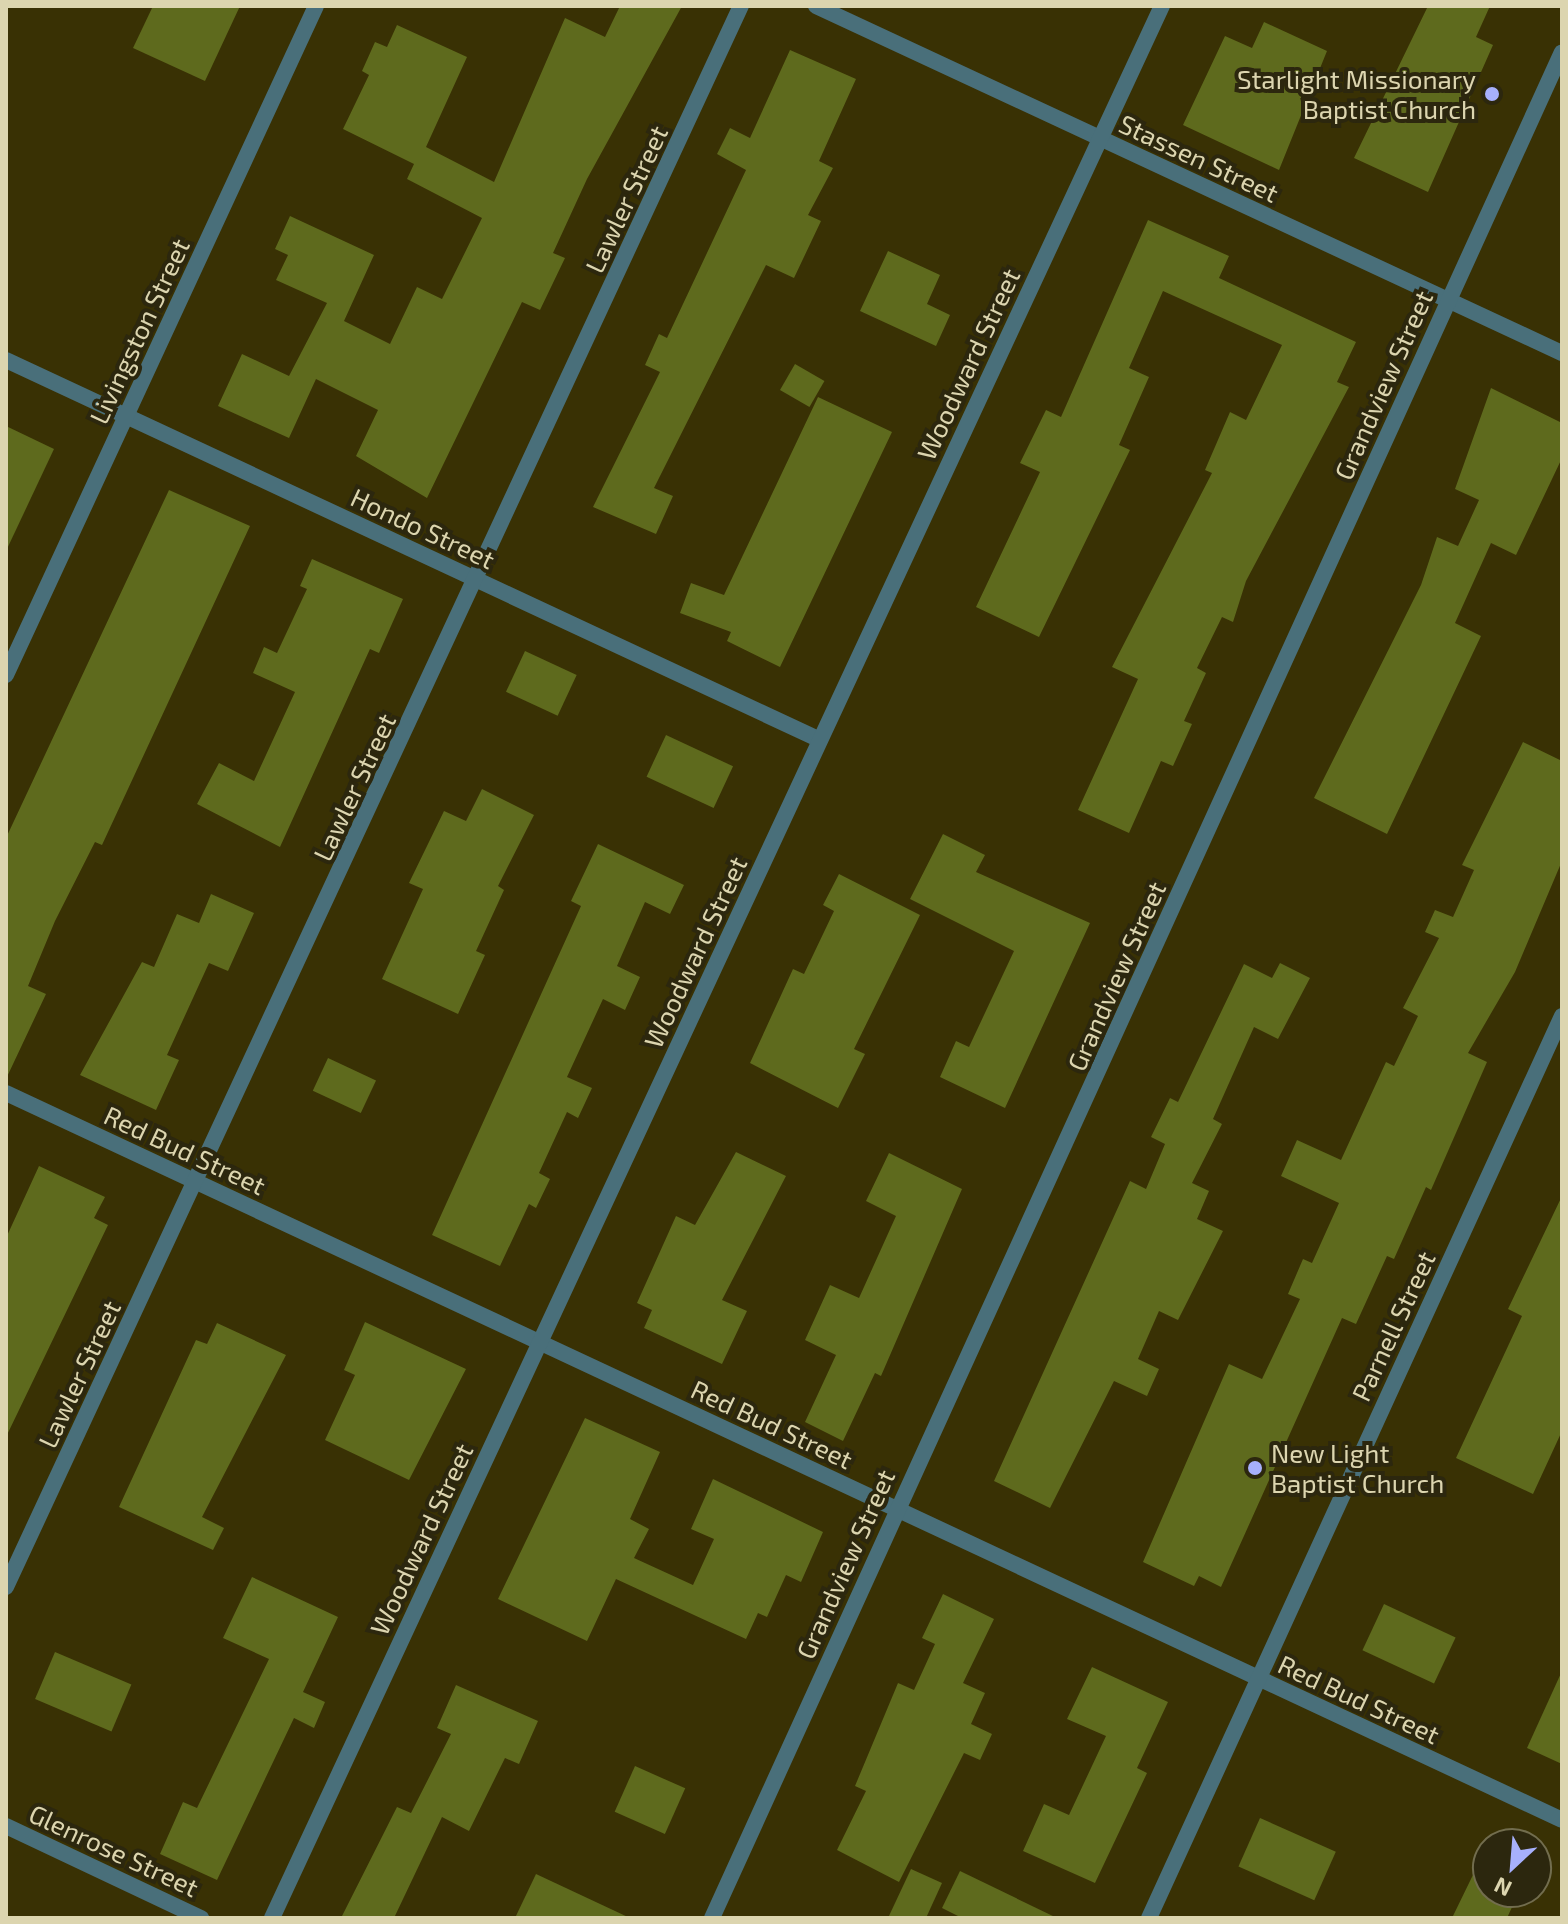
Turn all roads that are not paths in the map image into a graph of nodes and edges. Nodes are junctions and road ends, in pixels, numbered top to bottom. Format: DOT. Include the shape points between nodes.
graph roads {
  1 [pos="316,6"];
  2 [pos="741,6"];
  3 [pos="816,6"];
  4 [pos="1162,6"];
  5 [pos="1562,52"];
  6 [pos="1099,138"];
  7 [pos="1447,300"];
  8 [pos="1562,353"];
  9 [pos="6,360"];
  10 [pos="126,416"];
  11 [pos="478,580"];
  12 [pos="6,675"];
  13 [pos="820,740"];
  14 [pos="1562,1016"];
  15 [pos="6,1093"];
  16 [pos="195,1181"];
  17 [pos="539,1341"];
  18 [pos="895,1508"];
  19 [pos="6,1587"];
  20 [pos="1256,1677"];
  21 [pos="1562,1820"];
  22 [pos="6,1826"];
  23 [pos="201,1918"];
  24 [pos="272,1918"];
  25 [pos="712,1918"];
  26 [pos="1149,1918"];
  1 -- 10 [label="street, Livingston Street"];
  2 -- 11 [label="street, Lawler Street"];
  3 -- 6 [label="street, Stassen Street"];
  4 -- 6 [label="street, Woodward Street"];
  5 -- 7 [label="street, Grandview Street"];
  6 -- 7 [label="street, Stassen Street"];
  6 -- 13 [label="street, Woodward Street"];
  7 -- 8 [label="street, Stassen Street"];
  7 -- 18 [label="street, Grandview Street"];
  9 -- 10 [label="street, Hondo Street"];
  10 -- 11 [label="street, Hondo Street"];
  10 -- 12 [label="street, Livingston Street"];
  11 -- 13 [label="street, Hondo Street"];
  11 -- 16 [label="street, Lawler Street"];
  13 -- 17 [label="street, Woodward Street"];
  14 -- 20 [label="street, Parnell Street"];
  15 -- 16 [label="street, Red Bud Street"];
  16 -- 17 [label="street, Red Bud Street"];
  16 -- 19 [label="street, Lawler Street"];
  17 -- 18 [label="street, Red Bud Street"];
  17 -- 24 [label="street, Woodward Street"];
  18 -- 20 [label="street, Red Bud Street"];
  18 -- 25 [label="street, Grandview Street"];
  20 -- 21 [label="street, Red Bud Street"];
  20 -- 26 [label="street, Parnell Street"];
  22 -- 23 [label="street, Glenrose Street"];
}
